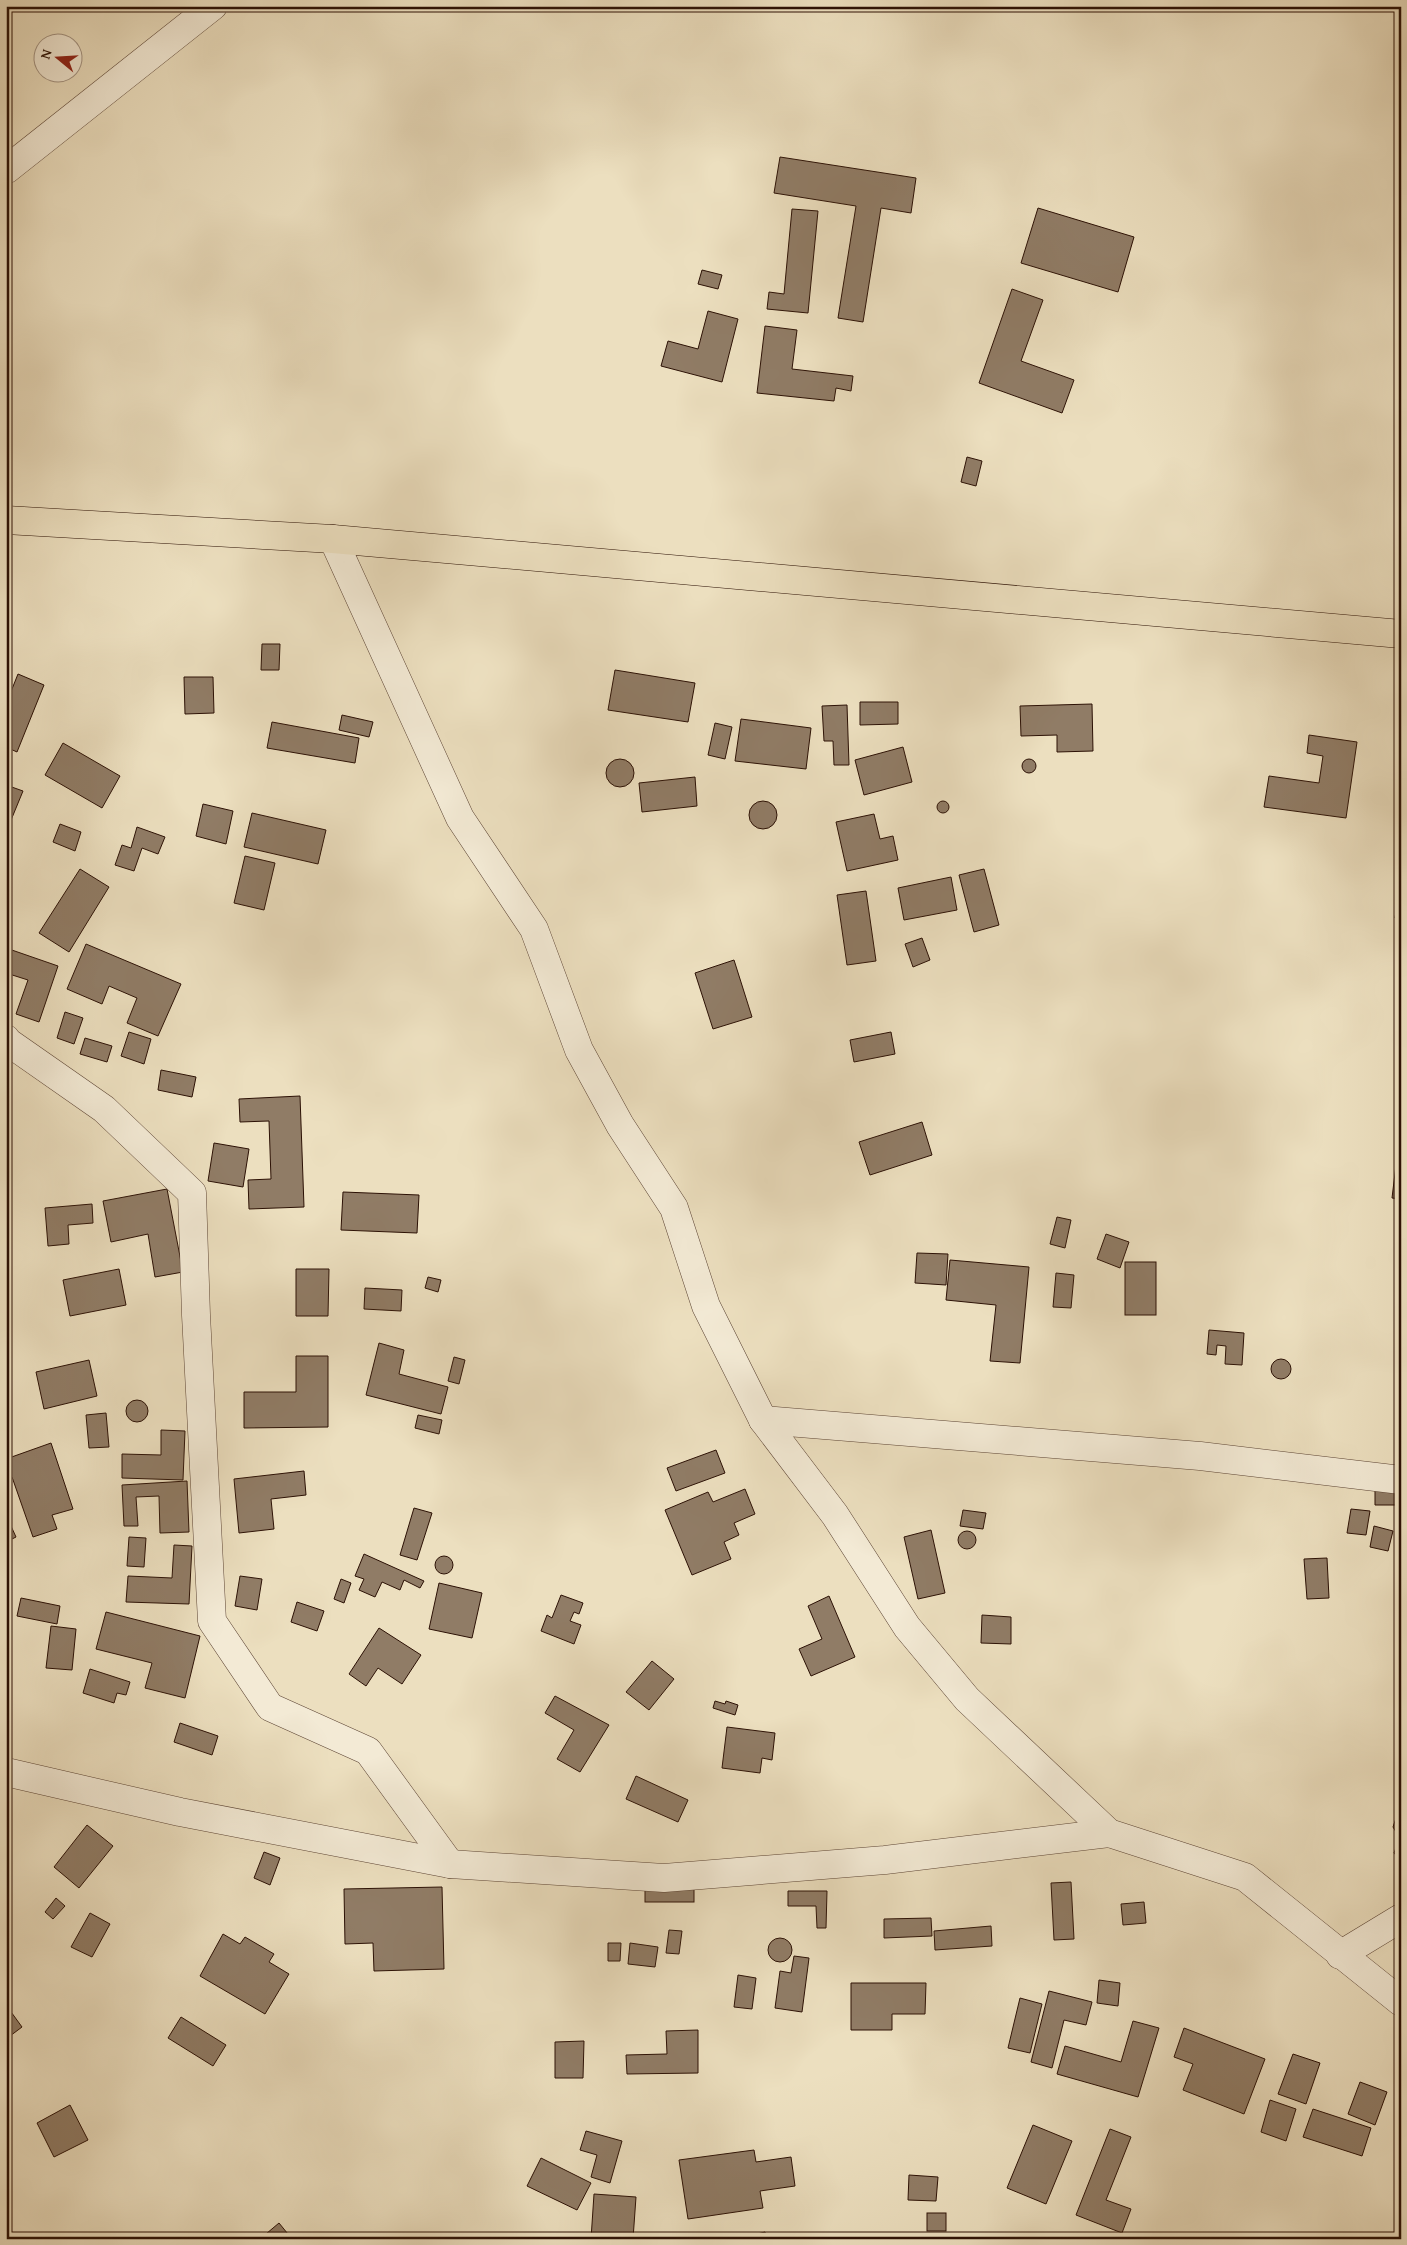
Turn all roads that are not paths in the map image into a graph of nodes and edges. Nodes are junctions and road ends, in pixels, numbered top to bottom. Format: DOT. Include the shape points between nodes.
graph roads {
  1 [pos="213,6"];
  2 [pos="6,170"];
  3 [pos="6,520"];
  4 [pos="333,539"];
  5 [pos="1401,634"];
  6 [pos="6,1039"];
  7 [pos="763,1420"];
  8 [pos="1401,1480"];
  9 [pos="6,1772"];
  10 [pos="1109,1833"];
  11 [pos="450,1864"];
  12 [pos="1401,1918"];
  13 [pos="1340,1955"];
  14 [pos="1401,2002"];
  1 -- 2 [label="street"];
  3 -- 4 [label="main road"];
  4 -- 5 [label="main road"];
  4 -- 7 [label="street" via="460,818 534,929 579,1050 620,1125 674,1208 706,1306"];
  6 -- 11 [label="street" via="104,1109 192,1193 212,1621 270,1707 368,1751"];
  7 -- 8 [label="street" via="1200,1456"];
  7 -- 10 [label="street" via="835,1515 907,1627 966,1699"];
  9 -- 11 [label="street" via="180,1812"];
  10 -- 11 [label="street" via="885,1860 664,1878"];
  10 -- 13 [label="street" via="1245,1877"];
  12 -- 13 [label="street"];
  13 -- 14 [label="street"];
}
